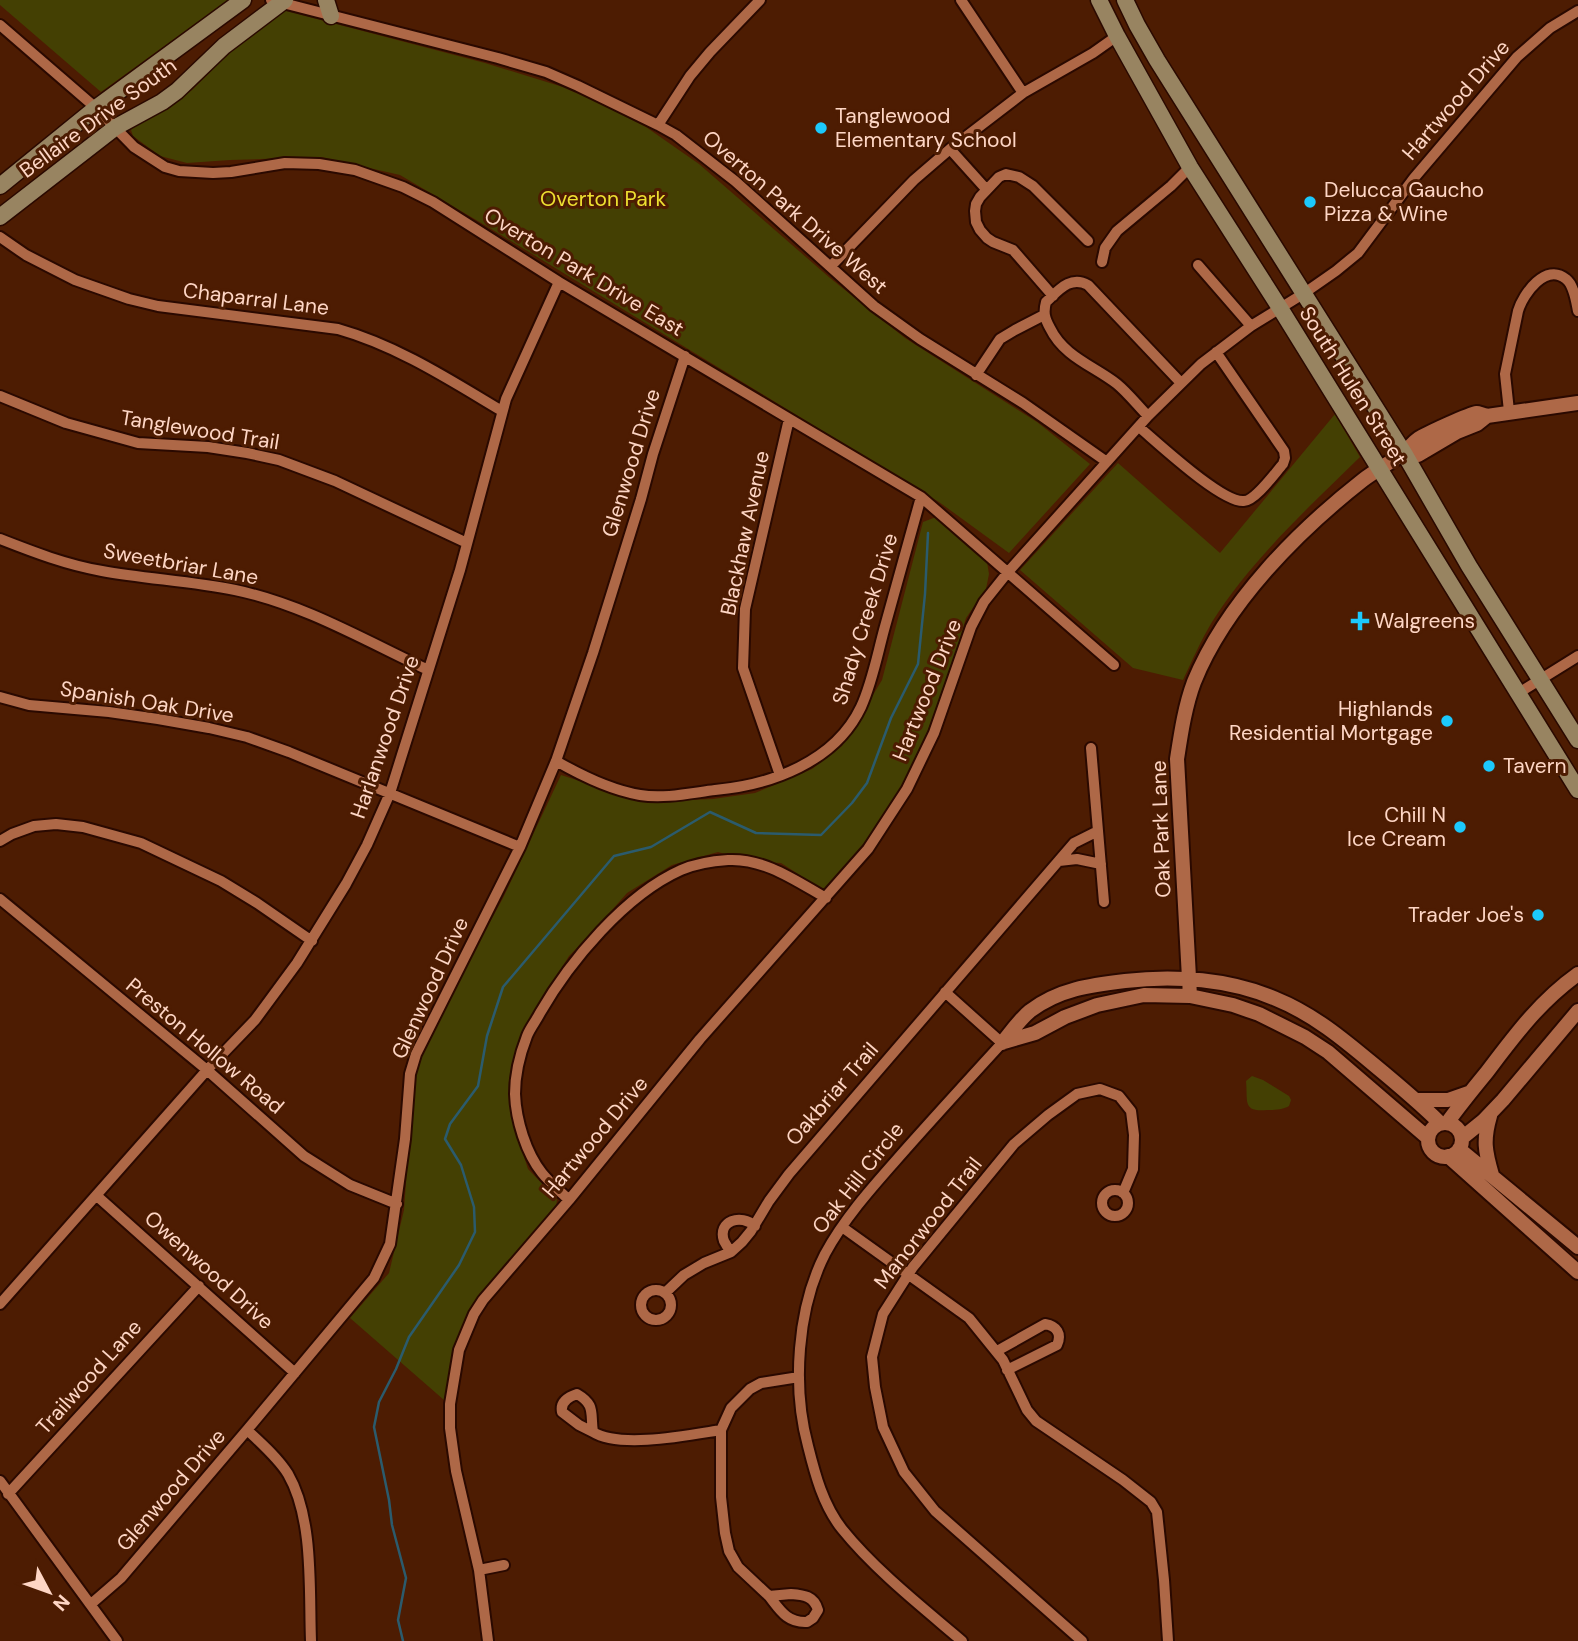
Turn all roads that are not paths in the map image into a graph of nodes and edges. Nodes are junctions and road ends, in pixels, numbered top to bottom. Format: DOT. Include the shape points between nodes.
graph roads {
  1 [pos="243,0"];
  2 [pos="761,0"];
  3 [pos="961,0"];
  4 [pos="1125,0"];
  5 [pos="279,1"];
  6 [pos="1101,2"];
  7 [pos="329,8"];
  8 [pos="1578,11"];
  9 [pos="0,25"];
  10 [pos="1137,25"];
  11 [pos="1117,36"];
  12 [pos="1157,60"];
  13 [pos="1024,93"];
  14 [pos="96,108"];
  15 [pos="658,125"];
  16 [pos="116,127"];
  17 [pos="950,149"];
  18 [pos="1190,167"];
  19 [pos="0,186"];
  20 [pos="986,189"];
  21 [pos="0,217"];
  22 [pos="0,237"];
  23 [pos="1088,242"];
  24 [pos="1102,262"];
  25 [pos="1198,265"];
  26 [pos="831,266"];
  27 [pos="559,282"];
  28 [pos="1303,294"];
  29 [pos="1053,296"];
  30 [pos="1280,308"];
  31 [pos="1578,311"];
  32 [pos="1046,321"];
  33 [pos="1251,326"];
  34 [pos="1216,352"];
  35 [pos="685,356"];
  36 [pos="976,375"];
  37 [pos="1181,383"];
  38 [pos="0,396"];
  39 [pos="1578,402"];
  40 [pos="502,411"];
  41 [pos="1509,411"];
  42 [pos="1148,416"];
  43 [pos="789,419"];
  44 [pos="1139,427"];
  45 [pos="1404,453"];
  46 [pos="1107,462"];
  47 [pos="1379,468"];
  48 [pos="921,497"];
  49 [pos="0,539"];
  50 [pos="467,543"];
  51 [pos="1008,572"];
  52 [pos="1578,656"];
  53 [pos="1114,665"];
  54 [pos="428,670"];
  55 [pos="1540,680"];
  56 [pos="1517,694"];
  57 [pos="0,697"];
  58 [pos="1578,740"];
  59 [pos="1091,748"];
  60 [pos="556,761"];
  61 [pos="779,775"];
  62 [pos="1578,790"];
  63 [pos="390,793"];
  64 [pos="1098,831"];
  65 [pos="0,841"];
  66 [pos="520,847"];
  67 [pos="1059,861"];
  68 [pos="1101,864"];
  69 [pos="826,898"];
  70 [pos="0,899"];
  71 [pos="1104,902"];
  72 [pos="312,942"];
  73 [pos="1578,974"];
  74 [pos="1190,978"];
  75 [pos="945,992"];
  76 [pos="1190,996"];
  77 [pos="1578,1011"];
  78 [pos="1002,1042"];
  79 [pos="207,1070"];
  80 [pos="1468,1093"];
  81 [pos="1416,1100"];
  82 [pos="1490,1114"];
  83 [pos="1444,1123"];
  84 [pos="1428,1138"];
  85 [pos="1456,1148"];
  86 [pos="1493,1176"];
  87 [pos="1123,1193"];
  88 [pos="97,1196"];
  89 [pos="569,1200"];
  90 [pos="397,1204"];
  91 [pos="755,1226"];
  92 [pos="842,1227"];
  93 [pos="1578,1247"];
  94 [pos="731,1252"];
  95 [pos="1578,1272"];
  96 [pos="909,1274"];
  97 [pos="199,1286"];
  98 [pos="665,1293"];
  99 [pos="0,1304"];
  100 [pos="997,1351"];
  101 [pos="1007,1370"];
  102 [pos="295,1373"];
  103 [pos="799,1377"];
  104 [pos="247,1430"];
  105 [pos="721,1430"];
  106 [pos="593,1432"];
  107 [pos="0,1481"];
  108 [pos="8,1493"];
  109 [pos="504,1565"];
  110 [pos="479,1570"];
  111 [pos="769,1596"];
  112 [pos="90,1604"];
  113 [pos="117,1641"];
  114 [pos="311,1641"];
  115 [pos="488,1641"];
  116 [pos="962,1641"];
  117 [pos="1082,1641"];
  118 [pos="1168,1641"];
  1 -- 14 [label="main road, Bellaire Drive South"];
  2 -- 15 [label="street" via="690,76"];
  3 -- 13 [label="street"];
  4 -- 10 [label="main road, South Hulen Street"];
  5 -- 7 [label="street, Overton Park Drive West"];
  5 -- 16 [label="main road, Bellaire Drive South" via="177,91"];
  6 -- 10 [label="main road" via="1123,25"];
  6 -- 11 [label="main road, South Hulen Street"];
  7 -- 15 [label="street, Overton Park Drive West" via="546,72"];
  8 -- 28 [label="street, Hartwood Drive" via="1517,57 1414,178 1358,253"];
  9 -- 14 [label="street, Overton Park Drive East"];
  10 -- 12 [label="main road, South Hulen Street"];
  11 -- 12 [label="main road" via="1137,40"];
  11 -- 13 [label="street"];
  11 -- 18 [label="main road, South Hulen Street"];
  12 -- 28 [label="main road, South Hulen Street"];
  13 -- 17 [label="street"];
  14 -- 16 [label="street, Overton Park Drive East"];
  14 -- 19 [label="main road, Bellaire Drive South"];
  15 -- 26 [label="street, Overton Park Drive West" via="735,181"];
  16 -- 21 [label="main road, Bellaire Drive South"];
  16 -- 27 [label="street, Overton Park Drive East" via="141,152 179,171 222,173 285,163 319,164 367,174 433,202"];
  17 -- 20 [label="street"];
  17 -- 26 [label="street"];
  18 -- 24 [label="street" via="1117,231"];
  18 -- 30 [label="main road, South Hulen Street"];
  20 -- 23 [label="street" via="1006,174 1019,177"];
  20 -- 29 [label="street" via="976,204 980,230 993,242 1013,250"];
  22 -- 40 [label="street, Chaparral Lane" via="75,280 129,299 358,335 419,362"];
  25 -- 33 [label="street"];
  26 -- 36 [label="street, Overton Park Drive West" via="874,306"];
  27 -- 35 [label="street, Overton Park Drive East"];
  27 -- 40 [label="street, Harlanwood Drive"];
  28 -- 30 [label="street, Hartwood Drive"];
  28 -- 45 [label="main road, South Hulen Street"];
  29 -- 32 [label="street" via="1046,302"];
  29 -- 37 [label="street" via="1074,281 1093,289"];
  30 -- 33 [label="street, Hartwood Drive"];
  30 -- 47 [label="main road, South Hulen Street"];
  31 -- 41 [label="street" via="1570,284 1558,275 1545,276 1525,294 1505,374"];
  32 -- 36 [label="street" via="1000,339"];
  32 -- 42 [label="street" via="1066,350 1117,384"];
  33 -- 34 [label="street, Hartwood Drive"];
  34 -- 37 [label="street, Hartwood Drive"];
  34 -- 44 [label="street" via="1284,451 1283,464 1252,498 1244,502 1216,491"];
  35 -- 43 [label="street, Overton Park Drive East"];
  35 -- 60 [label="street, Glenwood Drive"];
  36 -- 46 [label="street, Overton Park Drive West"];
  37 -- 42 [label="street, Hartwood Drive"];
  38 -- 50 [label="street, Tanglewood Trail" via="66,423 138,443 208,447 279,460"];
  39 -- 41 [label="street, Oak Park Lane"];
  40 -- 50 [label="street, Harlanwood Drive"];
  41 -- 45 [label="street, Oak Park Lane" via="1487,416 1418,455"];
  42 -- 44 [label="street, Hartwood Drive"];
  43 -- 48 [label="street, Overton Park Drive East"];
  43 -- 61 [label="street, Blackhaw Avenue" via="745,609 743,639 743,667"];
  44 -- 46 [label="street, Hartwood Drive"];
  45 -- 47 [label="street, Oak Park Lane"];
  45 -- 55 [label="main road, South Hulen Street"];
  46 -- 51 [label="street, Hartwood Drive"];
  47 -- 56 [label="main road, South Hulen Street"];
  47 -- 74 [label="street, Oak Park Lane" via="1314,521 1269,567 1219,634 1194,683 1177,759"];
  48 -- 51 [label="street, Overton Park Drive East"];
  48 -- 61 [label="street, Shady Creek Drive" via="861,706 829,749"];
  49 -- 54 [label="street, Sweetbriar Lane" via="100,571 236,590 292,607"];
  50 -- 54 [label="street, Harlanwood Drive"];
  51 -- 53 [label="street, Overton Park Drive East"];
  51 -- 69 [label="street, Hartwood Drive" via="971,627 934,733 907,789 868,849"];
  52 -- 55 [label="street"];
  54 -- 63 [label="street, Harlanwood Drive"];
  55 -- 56 [label="street"];
  55 -- 58 [label="main road, South Hulen Street"];
  56 -- 62 [label="main road, South Hulen Street"];
  57 -- 63 [label="street, Spanish Oak Drive" via="29,705 158,719 247,737"];
  59 -- 64 [label="street"];
  60 -- 61 [label="street, Shady Creek Drive" via="610,787 641,795 729,789"];
  60 -- 66 [label="street, Glenwood Drive"];
  63 -- 66 [label="street, Spanish Oak Drive"];
  63 -- 72 [label="street, Harlanwood Drive" via="367,845"];
  64 -- 67 [label="street, Oakbriar Trail" via="1074,843"];
  64 -- 68 [label="street"];
  65 -- 72 [label="street" via="34,826 56,824 141,843 221,881"];
  66 -- 90 [label="street, Glenwood Drive" via="416,1054"];
  67 -- 68 [label="street"];
  67 -- 75 [label="street, Oakbriar Trail"];
  68 -- 71 [label="street"];
  69 -- 89 [label="street, Hartwood Drive" via="701,1039"];
  69 -- 89 [label="street" via="776,870 752,863 696,864 664,878 634,900 585,949 527,1036 515,1091 520,1127 533,1158"];
  70 -- 79 [label="street, Preston Hollow Road"];
  72 -- 79 [label="street, Harlanwood Drive" via="255,1020"];
  73 -- 80 [label="street" via="1536,1011"];
  74 -- 76 [label="street, Oak Park Lane"];
  74 -- 78 [label="street, Oak Hill Circle" via="1086,985 1029,1011"];
  74 -- 81 [label="street, Oak Hill Circle" via="1247,988 1278,999 1340,1036"];
  75 -- 78 [label="street"];
  75 -- 91 [label="street, Oakbriar Trail" via="789,1174"];
  76 -- 78 [label="street" via="1144,995 1097,1005 1035,1033"];
  76 -- 84 [label="street" via="1259,1014 1305,1037"];
  77 -- 82 [label="street"];
  78 -- 92 [label="street, Oak Hill Circle"];
  79 -- 88 [label="street, Harlanwood Drive"];
  79 -- 90 [label="street, Preston Hollow Road" via="304,1156 350,1185"];
  80 -- 81 [label="street" via="1448,1100"];
  80 -- 83 [label="street"];
  81 -- 83 [label="street, Oak Hill Circle"];
  82 -- 85 [label="street"];
  82 -- 86 [label="street" via="1485,1148"];
  83 -- 84 [label="street" via="1434,1126"];
  83 -- 85 [label="street" via="1457,1128"];
  84 -- 85 [label="street" via="1430,1148 1440,1157"];
  85 -- 86 [label="street"];
  85 -- 95 [label="street"];
  86 -- 93 [label="street"];
  87 -- 96 [label="street, Manorwood Trail" via="1133,1168 1131,1111 1119,1096 1100,1089 1077,1094 1014,1144"];
  88 -- 97 [label="street, Owenwood Drive"];
  88 -- 99 [label="street, Harlanwood Drive"];
  89 -- 110 [label="street, Hartwood Drive" via="483,1300 459,1350 450,1428"];
  90 -- 102 [label="street, Glenwood Drive" via="390,1244 374,1278"];
  91 -- 94 [label="street, Oakbriar Trail"];
  91 -- 94 [label="street" via="741,1218 726,1225 724,1241"];
  92 -- 96 [label="street"];
  92 -- 103 [label="street, Oak Hill Circle" via="812,1284 798,1356"];
  94 -- 98 [label="street, Oakbriar Trail" via="684,1275"];
  96 -- 100 [label="street" via="969,1318"];
  96 -- 117 [label="street, Manorwood Trail" via="883,1314 872,1357 883,1427 904,1472 935,1511"];
  97 -- 102 [label="street, Owenwood Drive"];
  97 -- 108 [label="street, Trailwood Lane"];
  100 -- 101 [label="street"];
  100 -- 101 [label="street" via="1045,1324 1057,1329 1056,1345"];
  101 -- 118 [label="street" via="1036,1421 1124,1480 1157,1512"];
  102 -- 104 [label="street, Glenwood Drive"];
  103 -- 105 [label="street" via="750,1389 731,1408"];
  103 -- 116 [label="street, Oak Hill Circle" via="801,1423 817,1480 841,1528 886,1575"];
  104 -- 112 [label="street, Glenwood Drive" via="121,1578"];
  104 -- 114 [label="street" via="287,1473 300,1501"];
  105 -- 106 [label="street" via="645,1440 601,1437"];
  105 -- 111 [label="street" via="721,1497 729,1552"];
  107 -- 108 [label="street"];
  108 -- 112 [label="street"];
  109 -- 110 [label="street"];
  110 -- 115 [label="street, Hartwood Drive"];
  112 -- 113 [label="street"];
}
